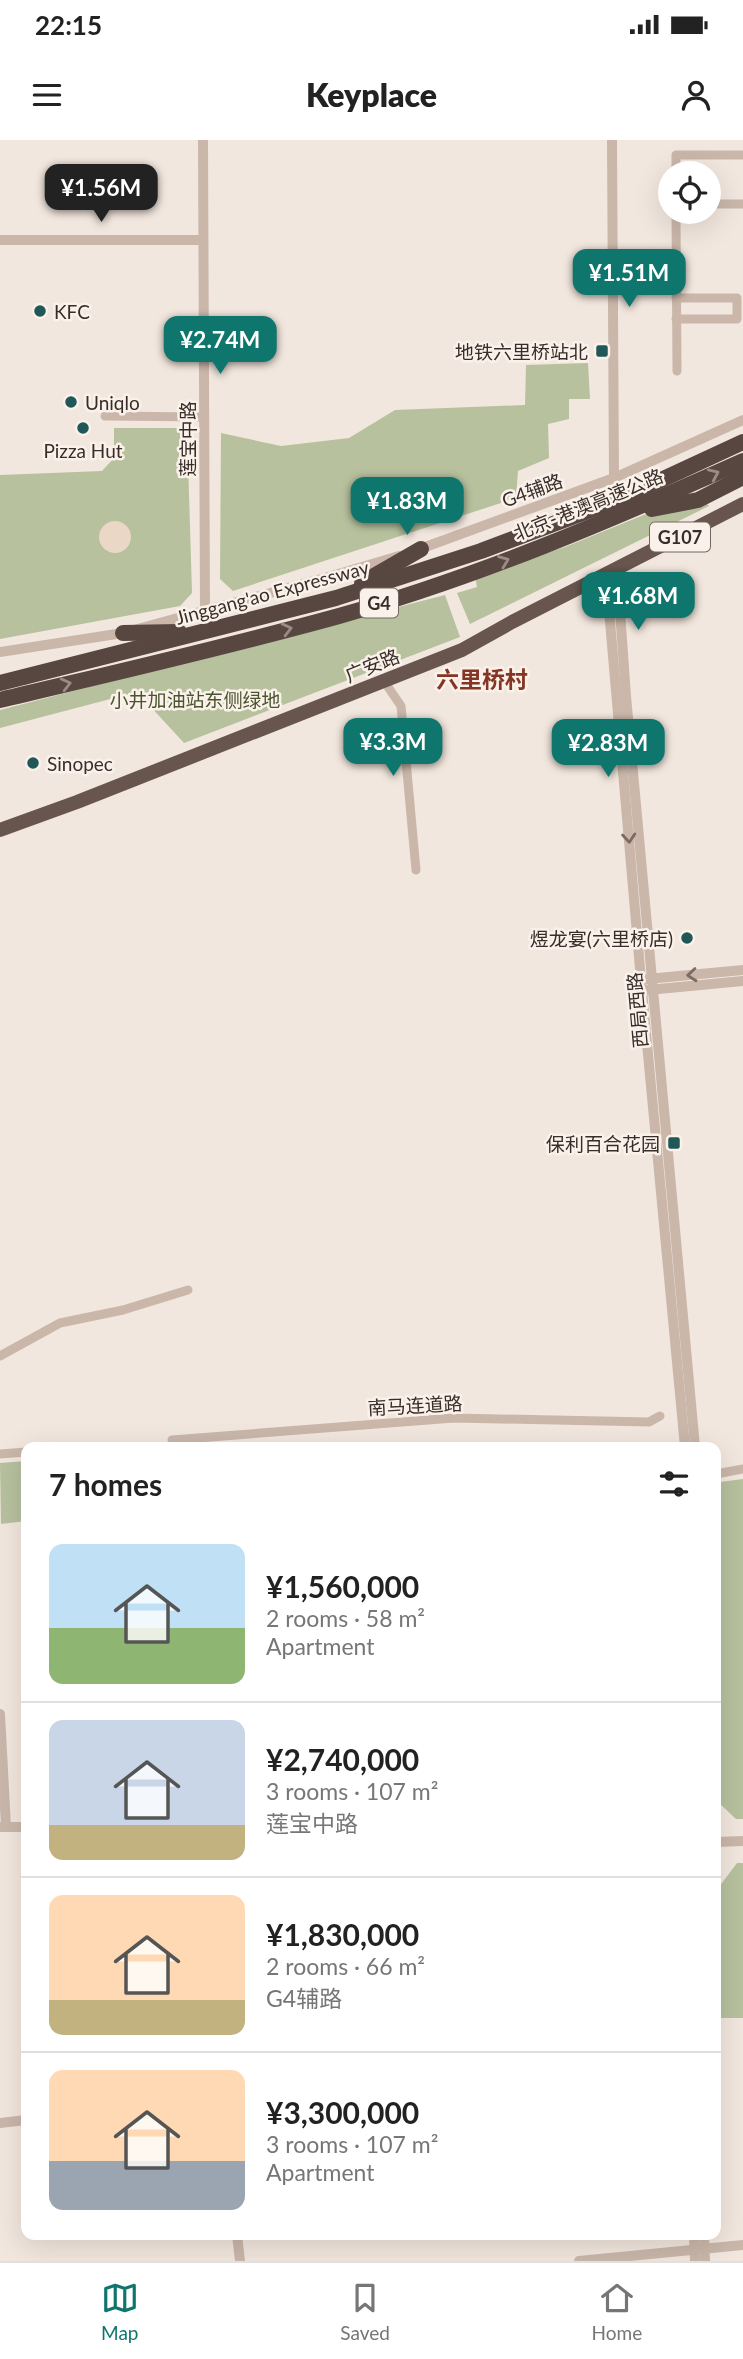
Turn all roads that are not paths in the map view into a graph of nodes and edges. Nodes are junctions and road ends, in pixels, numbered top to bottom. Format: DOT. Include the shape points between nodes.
graph roads {
  1 [pos="203,140"];
  2 [pos="612,140"];
  3 [pos="743,155"];
  4 [pos="676,161"];
  5 [pos="721,204"];
  6 [pos="743,204"];
  7 [pos="676,224"];
  8 [pos="0,240"];
  9 [pos="203,240"];
  10 [pos="740,295"];
  11 [pos="676,298"];
  12 [pos="676,319"];
  13 [pos="677,371"];
  14 [pos="104,416"];
  15 [pos="204,416"];
  16 [pos="743,420"];
  17 [pos="743,442"];
  18 [pos="743,461"];
  19 [pos="743,477"];
  20 [pos="614,478"];
  21 [pos="743,504"];
  22 [pos="625,514"];
  23 [pos="421,549"];
  24 [pos="612,572"];
  25 [pos="336,598"];
  26 [pos="205,612"];
  27 [pos="205,632"];
  28 [pos="123,633"];
  29 [pos="0,652"];
  30 [pos="384,681"];
  31 [pos="0,683"];
  32 [pos="0,700"];
  33 [pos="0,830"];
  34 [pos="416,870"];
  35 [pos="743,970"];
  36 [pos="743,981"];
  37 [pos="647,985"];
  38 [pos="188,1290"];
  39 [pos="0,1356"];
  40 [pos="660,1416"];
  41 [pos="172,1440"];
  42 [pos="685,1442"];
  43 [pos="694,1442"];
  44 [pos="21,1452"];
  45 [pos="0,1454"];
  46 [pos="743,1469"];
  47 [pos="721,1473"];
  48 [pos="0,1714"];
  49 [pos="3,1827"];
  50 [pos="21,1827"];
  51 [pos="743,1841"];
  52 [pos="721,1842"];
  53 [pos="21,2121"];
  54 [pos="0,2123"];
  55 [pos="238,2240"];
  56 [pos="743,2245"];
  57 [pos="699,2256"];
  58 [pos="240,2261"];
  59 [pos="579,2261"];
  1 -- 9 [label="street, 莲宝中路"];
  2 -- 20 [label="street"];
  3 -- 4 [label="street" via="676,155"];
  5 -- 6 [label="street"];
  7 -- 11 [label="street"];
  8 -- 9 [label="street"];
  9 -- 15 [label="street, 莲宝中路"];
  10 -- 11 [label="street"];
  10 -- 12 [label="street" via="737,319"];
  11 -- 12 [label="street"];
  12 -- 13 [label="street"];
  14 -- 15 [label="street"];
  15 -- 26 [label="street, 莲宝中路"];
  16 -- 20 [label="street, G4辅路"];
  17 -- 25 [label="highway, Jinggang'ao Expressway / G4" via="620,499"];
  22 -- 18 [label="highway, 北京-港澳高速公路 / G4, one-way"];
  19 -- 22 [label="highway" via="698,500"];
  20 -- 23 [label="street, G4辅路"];
  21 -- 24 [label="highway, 广安路 / G107"];
  32 -- 22 [label="highway, 北京-港澳高速公路 / G4, one-way" via="340,616 480,570"];
  23 -- 25 [label="highway"];
  23 -- 26 [label="street, G4辅路"];
  24 -- 30 [label="highway, 广安路 / G107" via="462,650"];
  24 -- 37 [label="street, 西局西路"];
  25 -- 27 [label="highway, Jinggang'ao Expressway / G4"];
  26 -- 28 [label="street, G4辅路"];
  27 -- 28 [label="highway"];
  27 -- 31 [label="highway, Jinggang'ao Expressway / G4"];
  28 -- 29 [label="street, G4辅路"];
  30 -- 33 [label="highway, 广安路 / G107"];
  30 -- 34 [label="street" via="401,706"];
  35 -- 37 [label="street, one-way"];
  36 -- 37 [label="street"];
  37 -- 42 [label="street, 西局西路"];
  37 -- 43 [label="street, 西局西路"];
  38 -- 39 [label="street" via="60,1323"];
  40 -- 41 [label="street, 南马连道路" via="649,1422 454,1419"];
  44 -- 45 [label="street"];
  46 -- 47 [label="street"];
  48 -- 49 [label="street"];
  49 -- 50 [label="street"];
  51 -- 52 [label="street"];
  53 -- 54 [label="street"];
  55 -- 58 [label="street"];
  56 -- 57 [label="street"];
  57 -- 59 [label="street"];
}
